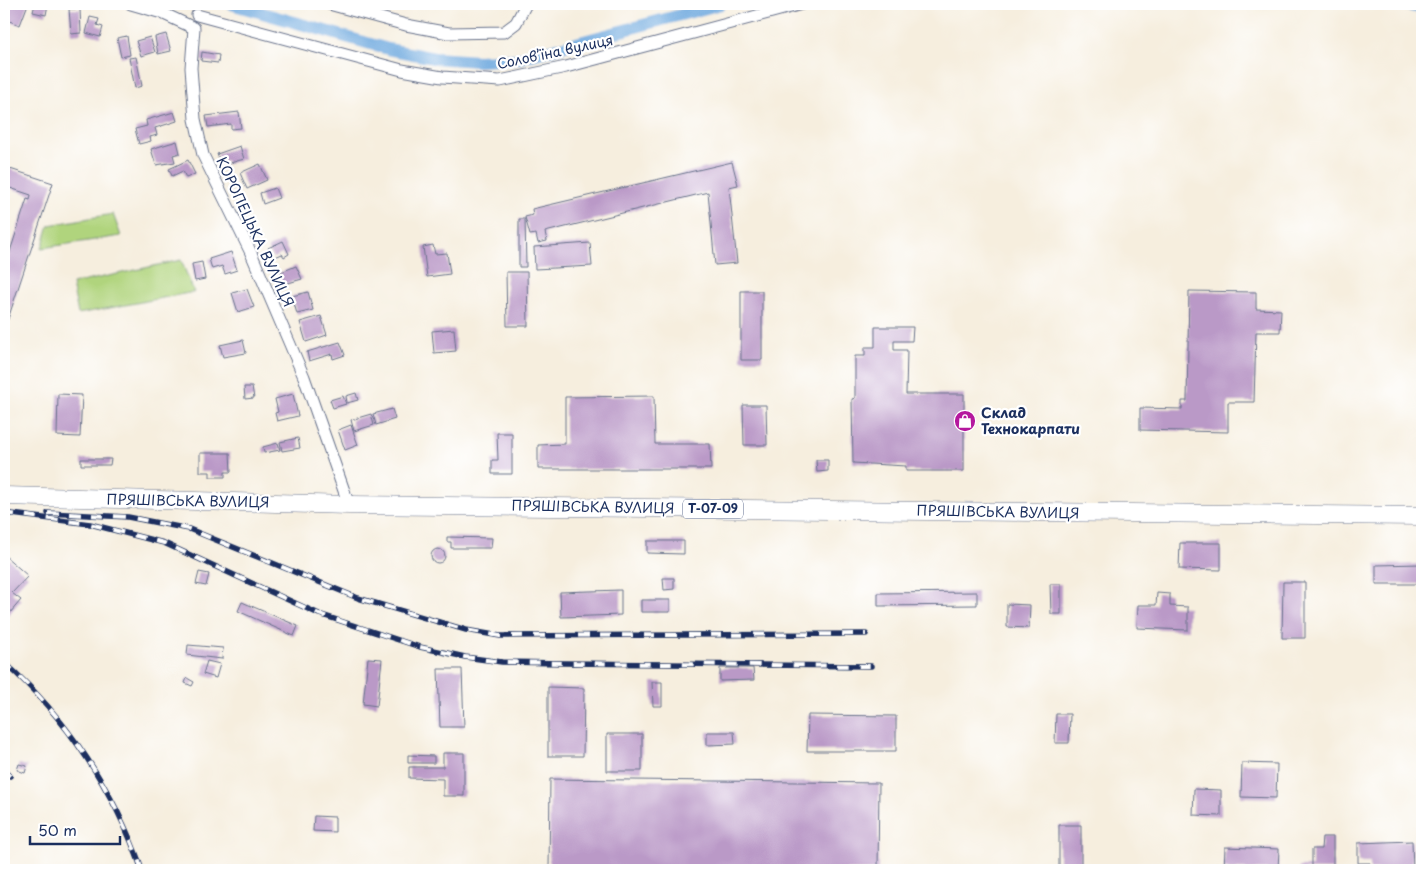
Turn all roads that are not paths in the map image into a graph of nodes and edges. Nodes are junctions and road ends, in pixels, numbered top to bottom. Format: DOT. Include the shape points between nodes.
graph roads {
  1 [pos="131,4"];
  2 [pos="329,4"];
  3 [pos="526,4"];
  4 [pos="802,4"];
  5 [pos="198,9"];
  6 [pos="194,28"];
  7 [pos="4,496"];
  8 [pos="350,504"];
  9 [pos="1422,516"];
  1 -- 6 [label="street"];
  2 -- 3 [label="street" via="449,33 504,32 516,23"];
  4 -- 5 [label="street, Соловʼїна вулиця" via="566,67 500,81 442,78 402,70"];
  5 -- 6 [label="street, КОРОПЕЦЬКА ВУЛИЦЯ"];
  6 -- 8 [label="street, КОРОПЕЦЬКА ВУЛИЦЯ" via="191,68 195,119 203,155 251,253 292,350"];
  7 -- 8 [label="main road, ПРЯШІВСЬКА ВУЛИЦЯ / Т-07-09"];
  8 -- 9 [label="main road, ПРЯШІВСЬКА ВУЛИЦЯ / Т-07-09"];
}
